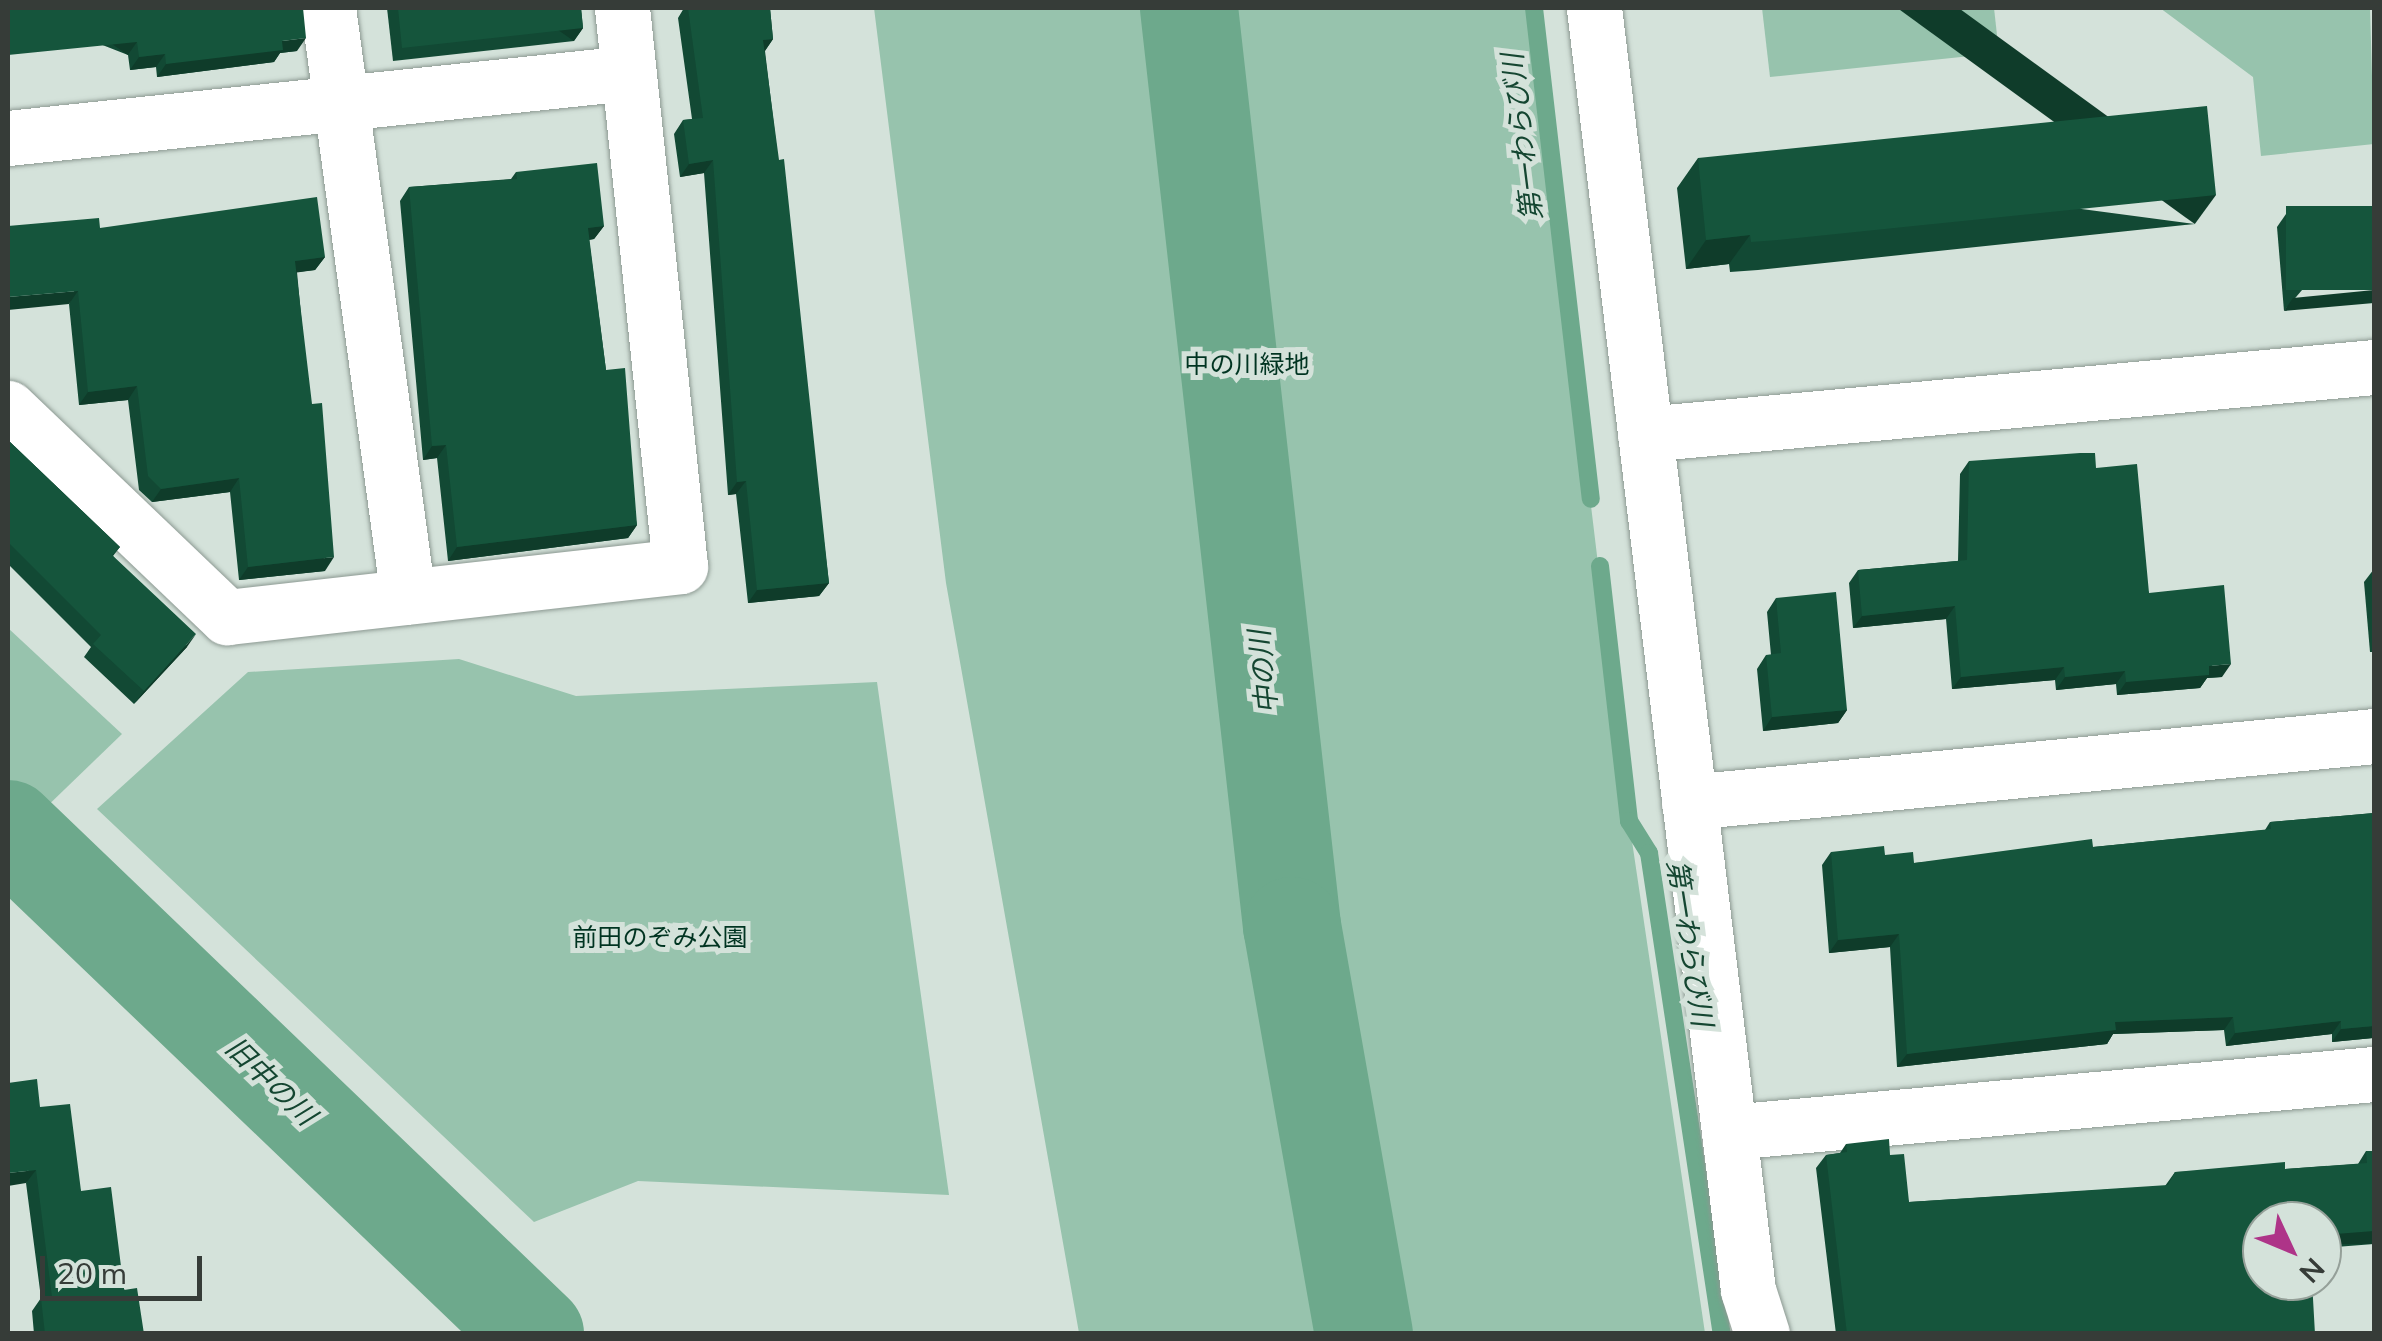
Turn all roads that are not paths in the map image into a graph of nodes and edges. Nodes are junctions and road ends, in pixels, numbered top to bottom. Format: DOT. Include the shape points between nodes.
graph roads {
  1 [pos="328,8"];
  2 [pos="622,8"];
  3 [pos="1594,8"];
  4 [pos="629,72"];
  5 [pos="338,102"];
  6 [pos="8,138"];
  7 [pos="2374,367"];
  8 [pos="8,408"];
  9 [pos="1645,434"];
  10 [pos="408,596"];
  11 [pos="2374,736"];
  12 [pos="1689,802"];
  13 [pos="2374,1074"];
  14 [pos="1729,1132"];
  15 [pos="1762,1334"];
  1 -- 5 [label="street"];
  2 -- 4 [label="street"];
  3 -- 9 [label="street"];
  4 -- 5 [label="street"];
  4 -- 10 [label="street" via="680,566"];
  5 -- 6 [label="street"];
  5 -- 10 [label="street"];
  7 -- 9 [label="street"];
  8 -- 10 [label="street" via="227,617"];
  9 -- 12 [label="street"];
  11 -- 12 [label="street"];
  12 -- 14 [label="street"];
  13 -- 14 [label="street"];
  14 -- 15 [label="street" via="1748,1290"];
}
